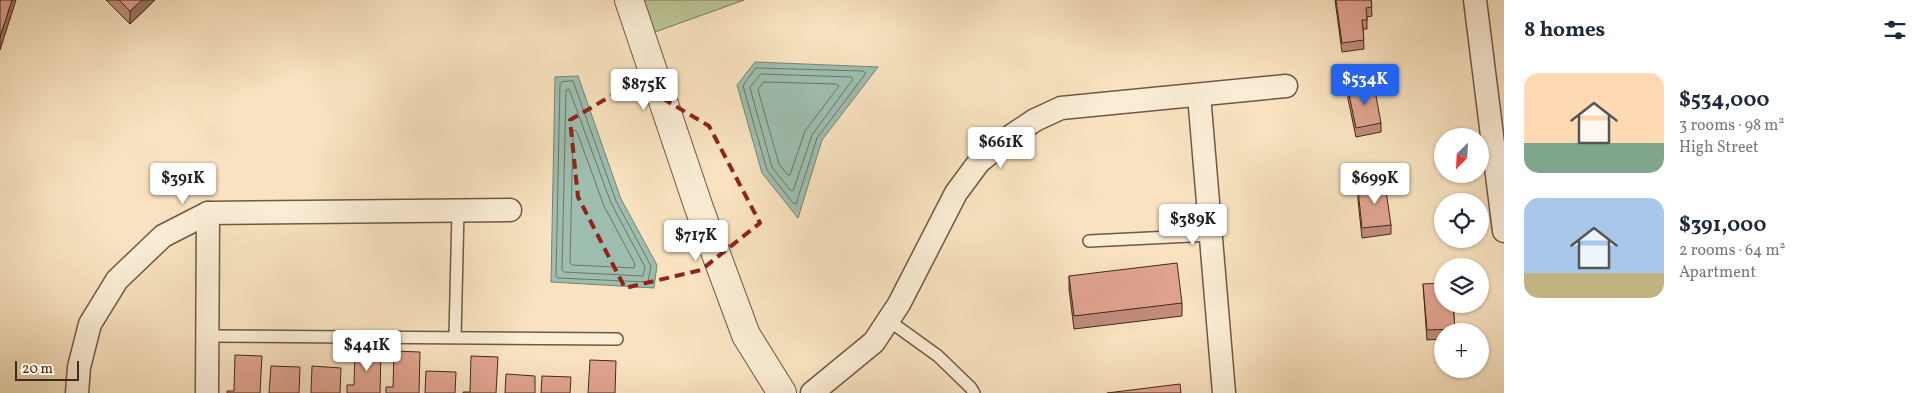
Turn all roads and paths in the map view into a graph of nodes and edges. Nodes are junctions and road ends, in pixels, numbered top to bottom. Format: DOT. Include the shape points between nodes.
graph roads {
  1 [pos="629,0"];
  2 [pos="1475,0"];
  3 [pos="1286,86"];
  4 [pos="1199,95"];
  5 [pos="458,210"];
  6 [pos="510,210"];
  7 [pos="208,213"];
  8 [pos="1504,231"];
  9 [pos="1211,236"];
  10 [pos="1089,241"];
  11 [pos="888,320"];
  12 [pos="207,336"];
  13 [pos="454,338"];
  14 [pos="618,339"];
  15 [pos="77,393"];
  16 [pos="207,393"];
  17 [pos="782,393"];
  18 [pos="812,393"];
  19 [pos="974,393"];
  20 [pos="1224,393"];
  1 -- 17 [label="street" via="746,335"];
  2 -- 8 [label="street"];
  3 -- 4 [label="street"];
  4 -- 9 [label="street"];
  4 -- 11 [label="street" via="1061,108 1008,138 979,162 956,193"];
  5 -- 6 [label="street"];
  5 -- 7 [label="street"];
  5 -- 13 [label="lane"];
  7 -- 12 [label="street"];
  7 -- 15 [label="street" via="163,236 117,280 90,324 79,367"];
  9 -- 10 [label="lane"];
  9 -- 20 [label="street"];
  11 -- 18 [label="street" via="874,342"];
  11 -- 19 [label="lane" via="938,356"];
  12 -- 13 [label="lane"];
  12 -- 16 [label="street"];
  13 -- 14 [label="lane"];
}
